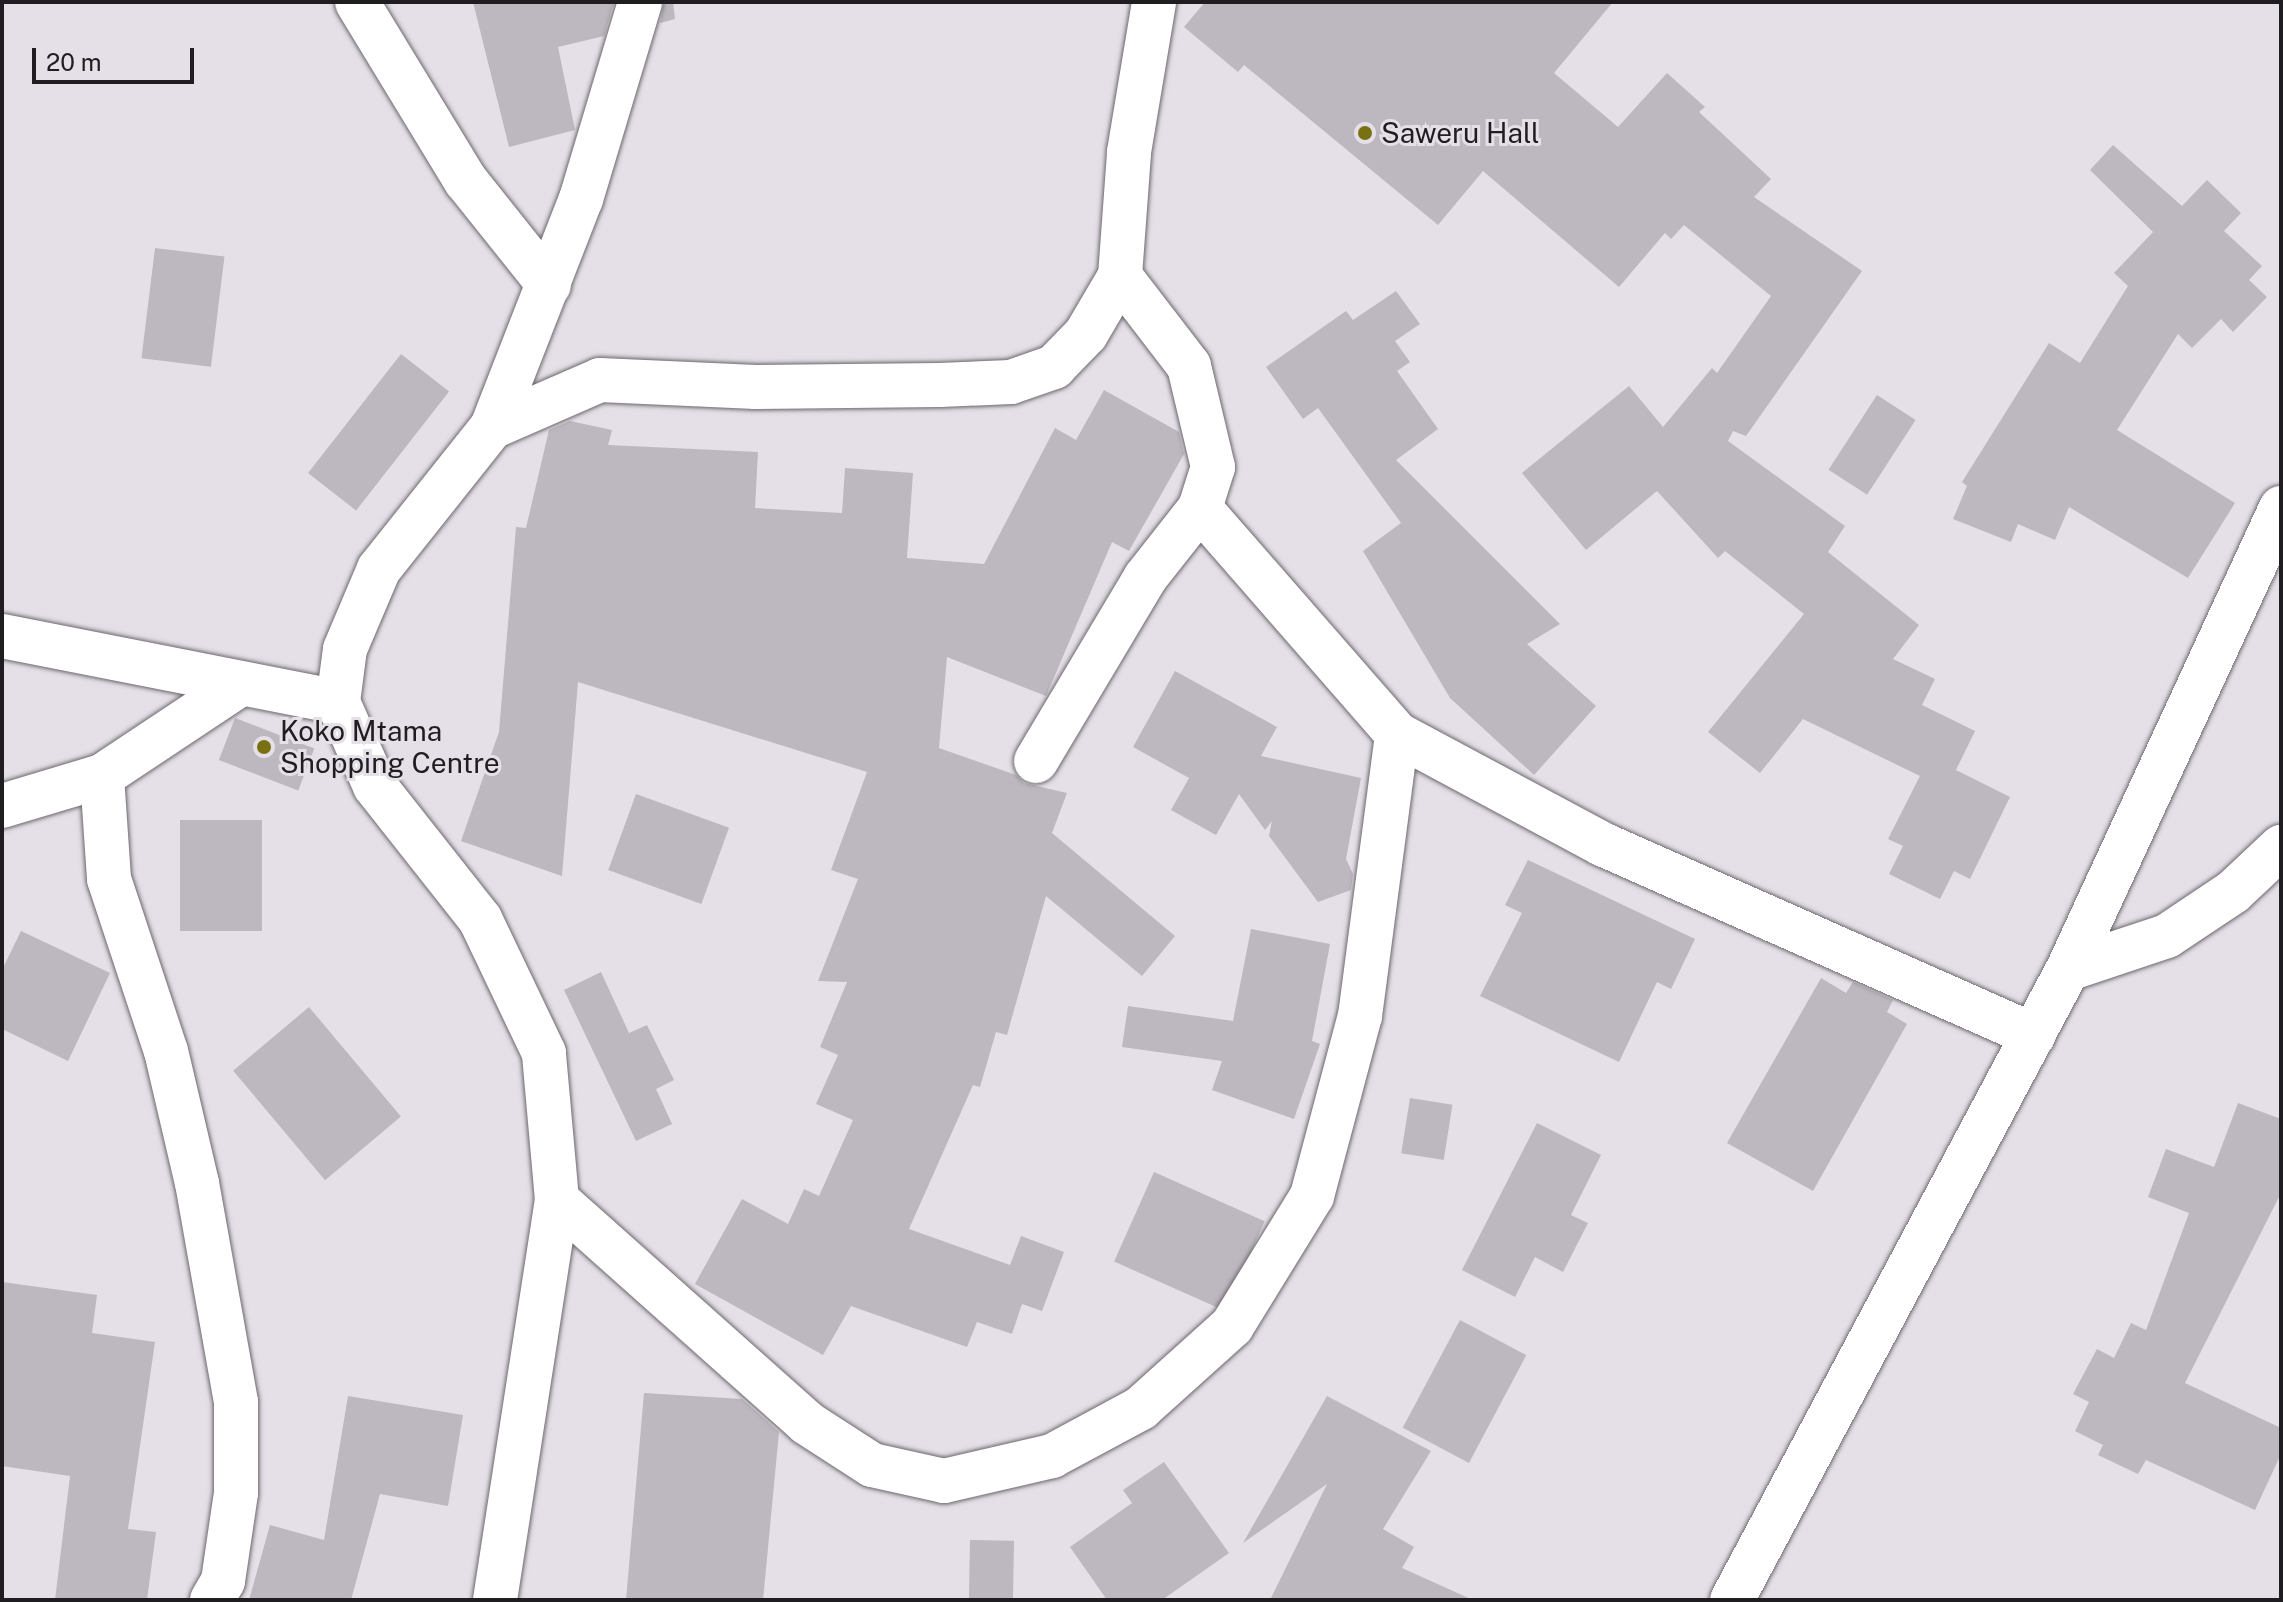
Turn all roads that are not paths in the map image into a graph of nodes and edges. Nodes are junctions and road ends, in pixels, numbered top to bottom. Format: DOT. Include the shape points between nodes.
graph roads {
  1 [pos="357,2"];
  2 [pos="640,2"];
  3 [pos="1154,2"];
  4 [pos="1120,276"];
  5 [pos="549,285"];
  6 [pos="492,427"];
  7 [pos="1200,508"];
  8 [pos="2281,508"];
  9 [pos="2,636"];
  10 [pos="239,685"];
  11 [pos="338,702"];
  12 [pos="1397,734"];
  13 [pos="1036,761"];
  14 [pos="102,776"];
  15 [pos="2,806"];
  16 [pos="2281,847"];
  17 [pos="2068,969"];
  18 [pos="2034,1035"];
  19 [pos="557,1200"];
  20 [pos="212,1600"];
  21 [pos="495,1600"];
  22 [pos="1732,1600"];
  1 -- 5 [label="street" via="466,181"];
  2 -- 5 [label="street" via="581,199"];
  3 -- 4 [label="street" via="1129,152"];
  4 -- 6 [label="street" via="1086,334 1054,367 1011,382 756,387 600,380"];
  4 -- 7 [label="street" via="1189,366 1213,467"];
  5 -- 6 [label="street"];
  6 -- 11 [label="street" via="379,569 345,649"];
  7 -- 12 [label="street"];
  7 -- 13 [label="street" via="1145,578"];
  8 -- 17 [label="street"];
  9 -- 10 [label="street"];
  10 -- 11 [label="street"];
  10 -- 14 [label="street"];
  11 -- 19 [label="street" via="375,786 480,919 544,1053"];
  12 -- 18 [label="street" via="1602,844"];
  12 -- 19 [label="street" via="1360,1016 1312,1196 1232,1326 1128,1415 1052,1456 944,1481 872,1465 807,1423"];
  14 -- 15 [label="street"];
  14 -- 20 [label="street" via="109,879 166,1051 197,1183 236,1402 236,1493 223,1581"];
  16 -- 17 [label="street" via="2233,892 2167,936"];
  17 -- 18 [label="street"];
  18 -- 22 [label="street"];
  19 -- 21 [label="street"];
}
